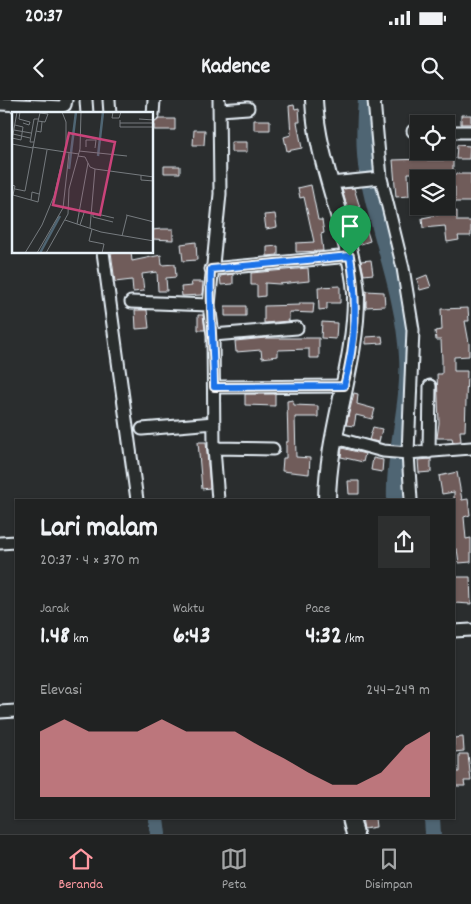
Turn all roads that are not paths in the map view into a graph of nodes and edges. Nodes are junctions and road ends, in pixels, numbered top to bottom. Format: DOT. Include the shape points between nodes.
graph roads {
  1 [pos="66,100"];
  2 [pos="314,100"];
  3 [pos="374,100"];
  4 [pos="0,104"];
  5 [pos="219,105"];
  6 [pos="248,108"];
  7 [pos="455,132"];
  8 [pos="471,132"];
  9 [pos="378,178"];
  10 [pos="331,183"];
  11 [pos="102,254"];
  12 [pos="350,256"];
  13 [pos="211,269"];
  14 [pos="131,302"];
  15 [pos="209,305"];
  16 [pos="296,328"];
  17 [pos="214,335"];
  18 [pos="344,386"];
  19 [pos="430,386"];
  20 [pos="214,387"];
  21 [pos="214,423"];
  22 [pos="142,429"];
  23 [pos="332,437"];
  24 [pos="214,448"];
  25 [pos="471,448"];
  26 [pos="273,449"];
  27 [pos="406,452"];
  28 [pos="429,452"];
  29 [pos="137,499"];
  30 [pos="218,499"];
  31 [pos="328,499"];
  32 [pos="411,499"];
  33 [pos="15,542"];
  34 [pos="0,543"];
  35 [pos="471,630"];
  36 [pos="455,631"];
  37 [pos="15,711"];
  38 [pos="0,712"];
  39 [pos="351,819"];
  40 [pos="355,834"];
  1 -- 4 [label="street" via="65,106 61,107"];
  2 -- 10 [label="main road"];
  3 -- 9 [label="street"];
  5 -- 6 [label="street"];
  5 -- 13 [label="street" via="220,194"];
  7 -- 8 [label="street"];
  9 -- 10 [label="street"];
  9 -- 27 [label="street" via="403,268 413,330"];
  10 -- 12 [label="main road"];
  11 -- 29 [label="street"];
  12 -- 13 [label="street"];
  12 -- 18 [label="main road" via="356,291 355,324"];
  13 -- 15 [label="street"];
  14 -- 15 [label="street"];
  15 -- 17 [label="street"];
  16 -- 17 [label="street"];
  17 -- 20 [label="street"];
  18 -- 20 [label="street"];
  18 -- 23 [label="main road"];
  19 -- 28 [label="street"];
  20 -- 21 [label="street"];
  21 -- 22 [label="street"];
  21 -- 24 [label="street"];
  23 -- 27 [label="street" via="383,451"];
  23 -- 31 [label="main road"];
  24 -- 26 [label="street"];
  24 -- 30 [label="street"];
  25 -- 28 [label="street"];
  27 -- 28 [label="street"];
  27 -- 32 [label="street"];
  33 -- 34 [label="street"];
  35 -- 36 [label="street"];
  37 -- 38 [label="street"];
  39 -- 40 [label="main road"];
}
